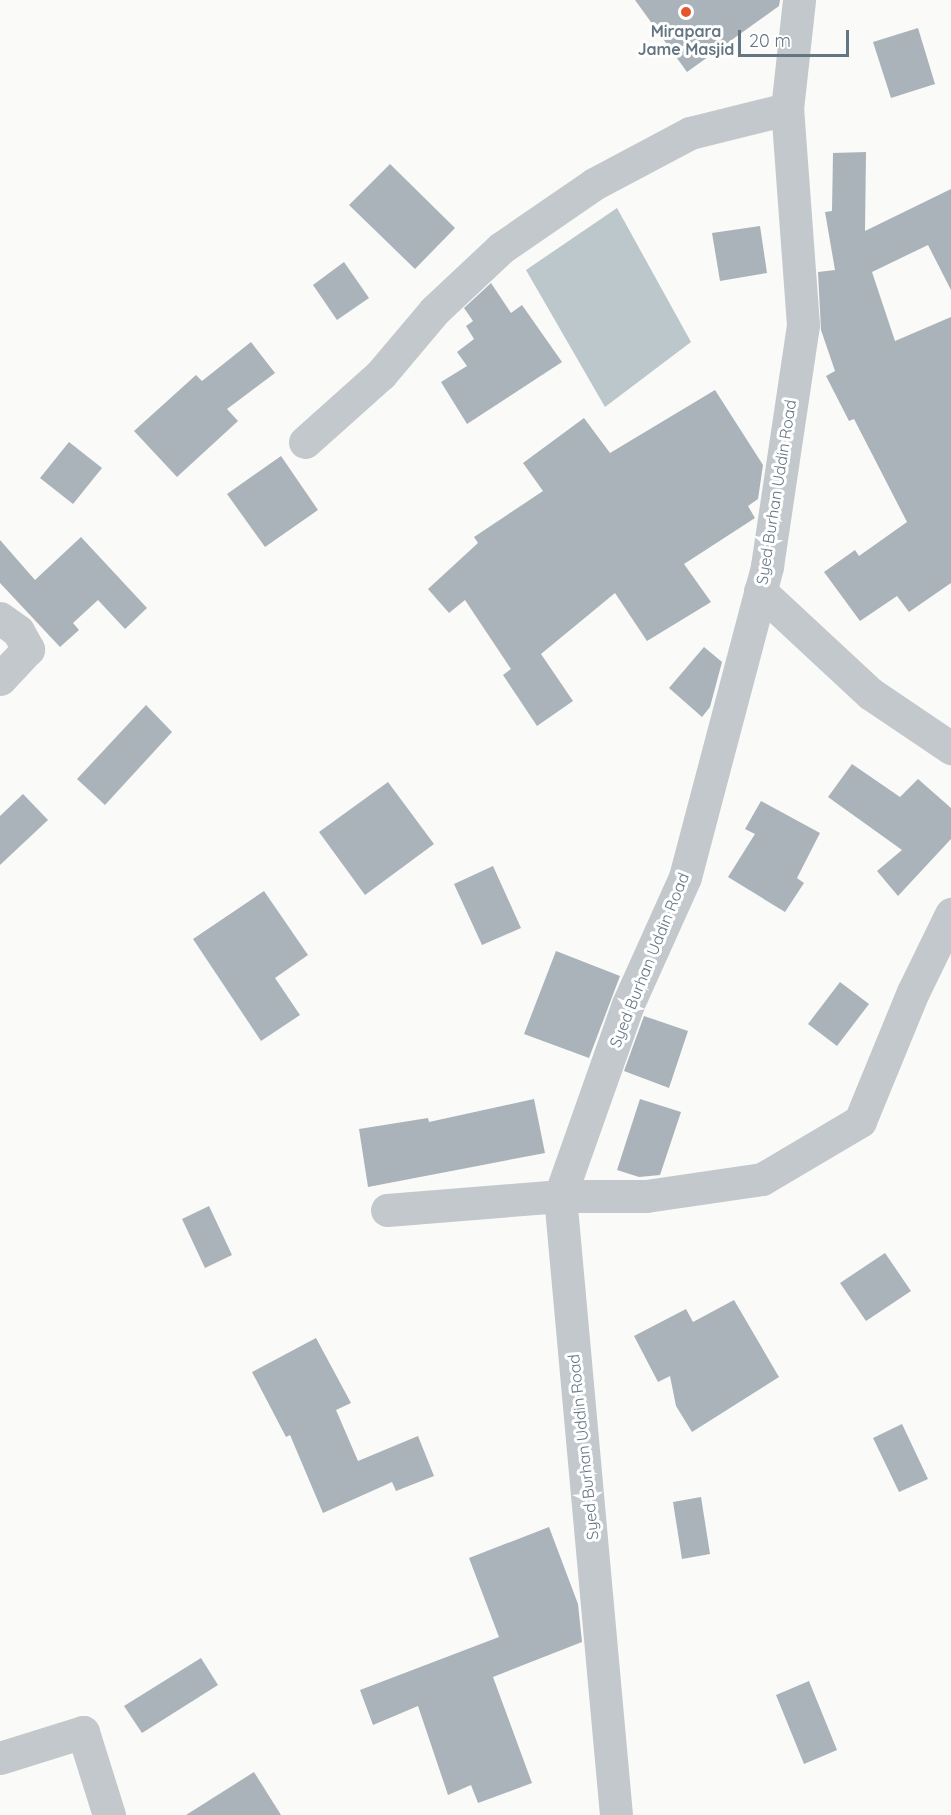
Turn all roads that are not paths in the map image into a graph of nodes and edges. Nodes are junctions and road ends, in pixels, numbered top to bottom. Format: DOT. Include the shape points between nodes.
graph roads {
  1 [pos="799,0"];
  2 [pos="787,109"];
  3 [pos="305,442"];
  4 [pos="760,591"];
  5 [pos="0,618"];
  6 [pos="0,679"];
  7 [pos="951,748"];
  8 [pos="951,914"];
  9 [pos="560,1196"];
  10 [pos="387,1210"];
  11 [pos="0,1758"];
  12 [pos="614,1814"];
  13 [pos="109,1815"];
  1 -- 2 [label="street, Syed Burhan Uddin Road"];
  2 -- 3 [label="street" via="690,133 594,184 501,248 434,311 381,374"];
  2 -- 4 [label="street, Syed Burhan Uddin Road" via="803,325"];
  4 -- 7 [label="street" via="871,694"];
  4 -- 9 [label="street, Syed Burhan Uddin Road" via="685,878 628,1004"];
  5 -- 6 [label="street" via="18,631 28,649"];
  8 -- 9 [label="street" via="913,992 860,1121 762,1179 646,1196"];
  9 -- 10 [label="street"];
  9 -- 12 [label="street, Syed Burhan Uddin Road"];
  11 -- 13 [label="street" via="83,1732"];
}
